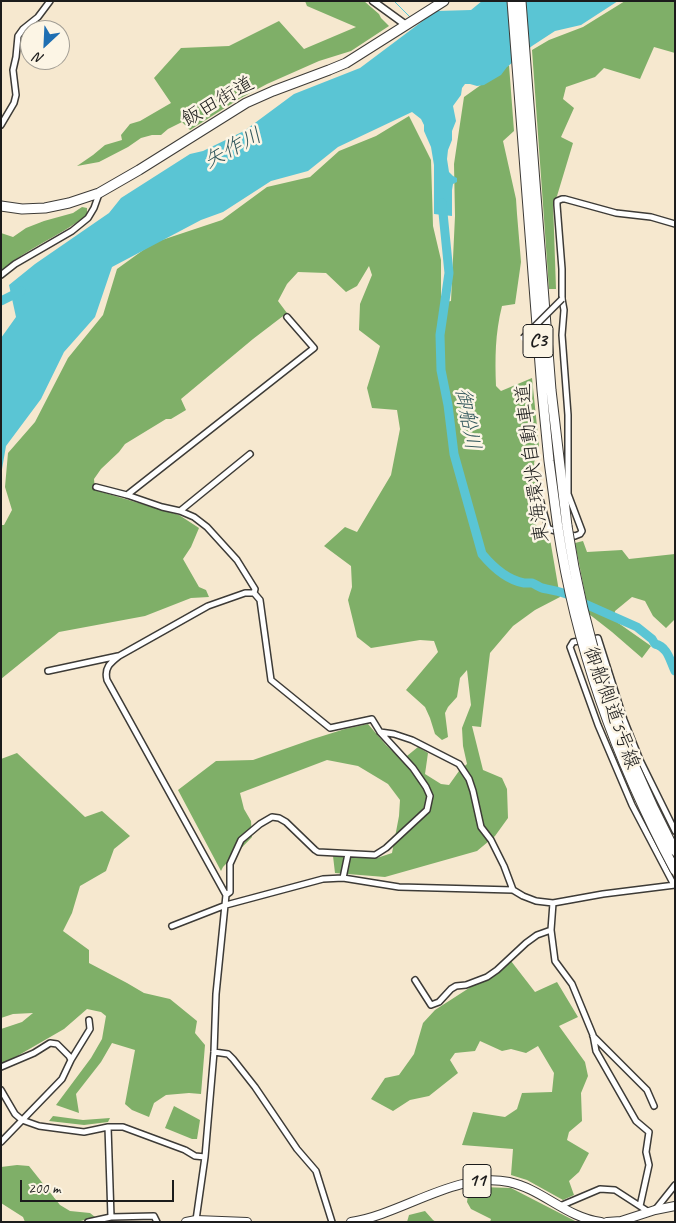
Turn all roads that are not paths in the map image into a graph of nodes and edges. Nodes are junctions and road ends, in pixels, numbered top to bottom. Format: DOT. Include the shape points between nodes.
graph roads {
  1 [pos="50,1"];
  2 [pos="373,1"];
  3 [pos="444,1"];
  4 [pos="512,1"];
  5 [pos="520,1"];
  6 [pos="408,24"];
  7 [pos="1,125"];
  8 [pos="99,193"];
  9 [pos="1,206"];
  10 [pos="675,224"];
  11 [pos="1,275"];
  12 [pos="562,299"];
  13 [pos="287,316"];
  14 [pos="523,338"];
  15 [pos="250,454"];
  16 [pos="96,487"];
  17 [pos="127,495"];
  18 [pos="540,500"];
  19 [pos="180,511"];
  20 [pos="562,527"];
  21 [pos="254,593"];
  22 [pos="119,656"];
  23 [pos="48,671"];
  24 [pos="624,720"];
  25 [pos="598,725"];
  26 [pos="380,732"];
  27 [pos="660,801"];
  28 [pos="632,805"];
  29 [pos="675,831"];
  30 [pos="675,851"];
  31 [pos="348,854"];
  32 [pos="675,870"];
  33 [pos="343,878"];
  34 [pos="675,885"];
  35 [pos="513,890"];
  36 [pos="226,895"];
  37 [pos="553,903"];
  38 [pos="226,906"];
  39 [pos="172,926"];
  40 [pos="551,930"];
  41 [pos="415,980"];
  42 [pos="89,1020"];
  43 [pos="593,1035"];
  44 [pos="214,1052"];
  45 [pos="71,1060"];
  46 [pos="1,1067"];
  47 [pos="1,1090"];
  48 [pos="654,1106"];
  49 [pos="22,1120"];
  50 [pos="108,1127"];
  51 [pos="1,1142"];
  52 [pos="205,1157"];
  53 [pos="675,1185"];
  54 [pos="560,1206"];
  55 [pos="640,1206"];
  56 [pos="675,1206"];
  57 [pos="652,1211"];
  58 [pos="111,1217"];
  59 [pos="635,1219"];
  60 [pos="195,1221"];
  61 [pos="88,1222"];
  62 [pos="156,1222"];
  63 [pos="186,1222"];
  64 [pos="247,1222"];
  65 [pos="332,1222"];
  66 [pos="350,1222"];
  67 [pos="600,1222"];
  68 [pos="607,1222"];
  1 -- 7 [label="street" via="18,36 13,70 16,95"];
  2 -- 6 [label="street"];
  3 -- 6 [label="highway, 飯田街道"];
  4 -- 20 [label="highway, 東海環状自動車道 / C3" via="545,425 552,493"];
  5 -- 20 [label="highway, 東海環状自動車道 / C3"];
  6 -- 8 [label="highway, 飯田街道" via="346,63 246,104"];
  8 -- 9 [label="highway, 飯田街道" via="45,208"];
  8 -- 11 [label="street" via="88,218"];
  10 -- 12 [label="street" via="565,199 557,202"];
  12 -- 14 [label="street, bridge"];
  12 -- 18 [label="street" via="568,494 582,531 580,534 575,536 548,528"];
  13 -- 17 [label="street" via="314,348"];
  15 -- 19 [label="street"];
  16 -- 17 [label="street"];
  17 -- 19 [label="street"];
  19 -- 21 [label="street" via="208,528 225,545 238,560"];
  20 -- 30 [label="highway, 東海環状自動車道 / C3, bridge" via="585,622 611,706"];
  20 -- 32 [label="highway, 東海環状自動車道 / C3, bridge" via="561,551 575,616 602,708 633,786"];
  21 -- 22 [label="street" via="208,606"];
  21 -- 26 [label="street" via="260,600 271,680 330,728 372,719"];
  22 -- 23 [label="street"];
  22 -- 36 [label="street" via="106,668 107,680"];
  24 -- 25 [label="street"];
  24 -- 25 [label="street, 御船側道5号線" via="598,638 573,642 570,647"];
  24 -- 27 [label="street, 御船側道5号線"];
  25 -- 28 [label="street, 御船側道5号線"];
  26 -- 31 [label="street" via="413,768 430,796 426,810 386,848 375,855"];
  26 -- 35 [label="street" via="412,740 459,764 473,791 480,827 491,840"];
  27 -- 28 [label="street"];
  27 -- 29 [label="street, 御船側道5号線"];
  28 -- 34 [label="street, 御船側道5号線"];
  31 -- 33 [label="street"];
  31 -- 36 [label="street" via="318,852 286,822 272,817 241,840 230,864 230,892"];
  33 -- 35 [label="street" via="399,887"];
  33 -- 38 [label="street" via="323,879"];
  34 -- 37 [label="street"];
  35 -- 37 [label="street" via="536,901"];
  36 -- 38 [label="street"];
  37 -- 40 [label="street"];
  38 -- 39 [label="street"];
  38 -- 44 [label="street" via="216,994"];
  40 -- 41 [label="street" via="526,943 497,970 466,985 456,986 431,1005"];
  40 -- 43 [label="street" via="554,961 572,984"];
  42 -- 45 [label="street" via="90,1030"];
  43 -- 48 [label="street" via="647,1090"];
  43 -- 55 [label="street" via="596,1051 636,1122 649,1132 646,1152 649,1165"];
  44 -- 52 [label="street"];
  44 -- 65 [label="street" via="228,1054 233,1059 316,1171"];
  45 -- 46 [label="street" via="57,1044 50,1043"];
  45 -- 49 [label="street" via="62,1079"];
  47 -- 49 [label="street"];
  49 -- 50 [label="street" via="39,1126 84,1132"];
  49 -- 51 [label="street"];
  50 -- 52 [label="street" via="124,1127"];
  50 -- 58 [label="street"];
  52 -- 60 [label="street"];
  53 -- 57 [label="street"];
  54 -- 55 [label="street" via="600,1189 615,1190"];
  54 -- 66 [label="main road, 11" via="510,1182 473,1181 391,1211"];
  54 -- 67 [label="main road, 11"];
  55 -- 57 [label="street"];
  56 -- 57 [label="main road"];
  57 -- 59 [label="main road"];
  58 -- 61 [label="street"];
  58 -- 62 [label="street" via="154,1216"];
  59 -- 68 [label="main road"];
  60 -- 63 [label="main road"];
  60 -- 64 [label="main road"];
}
